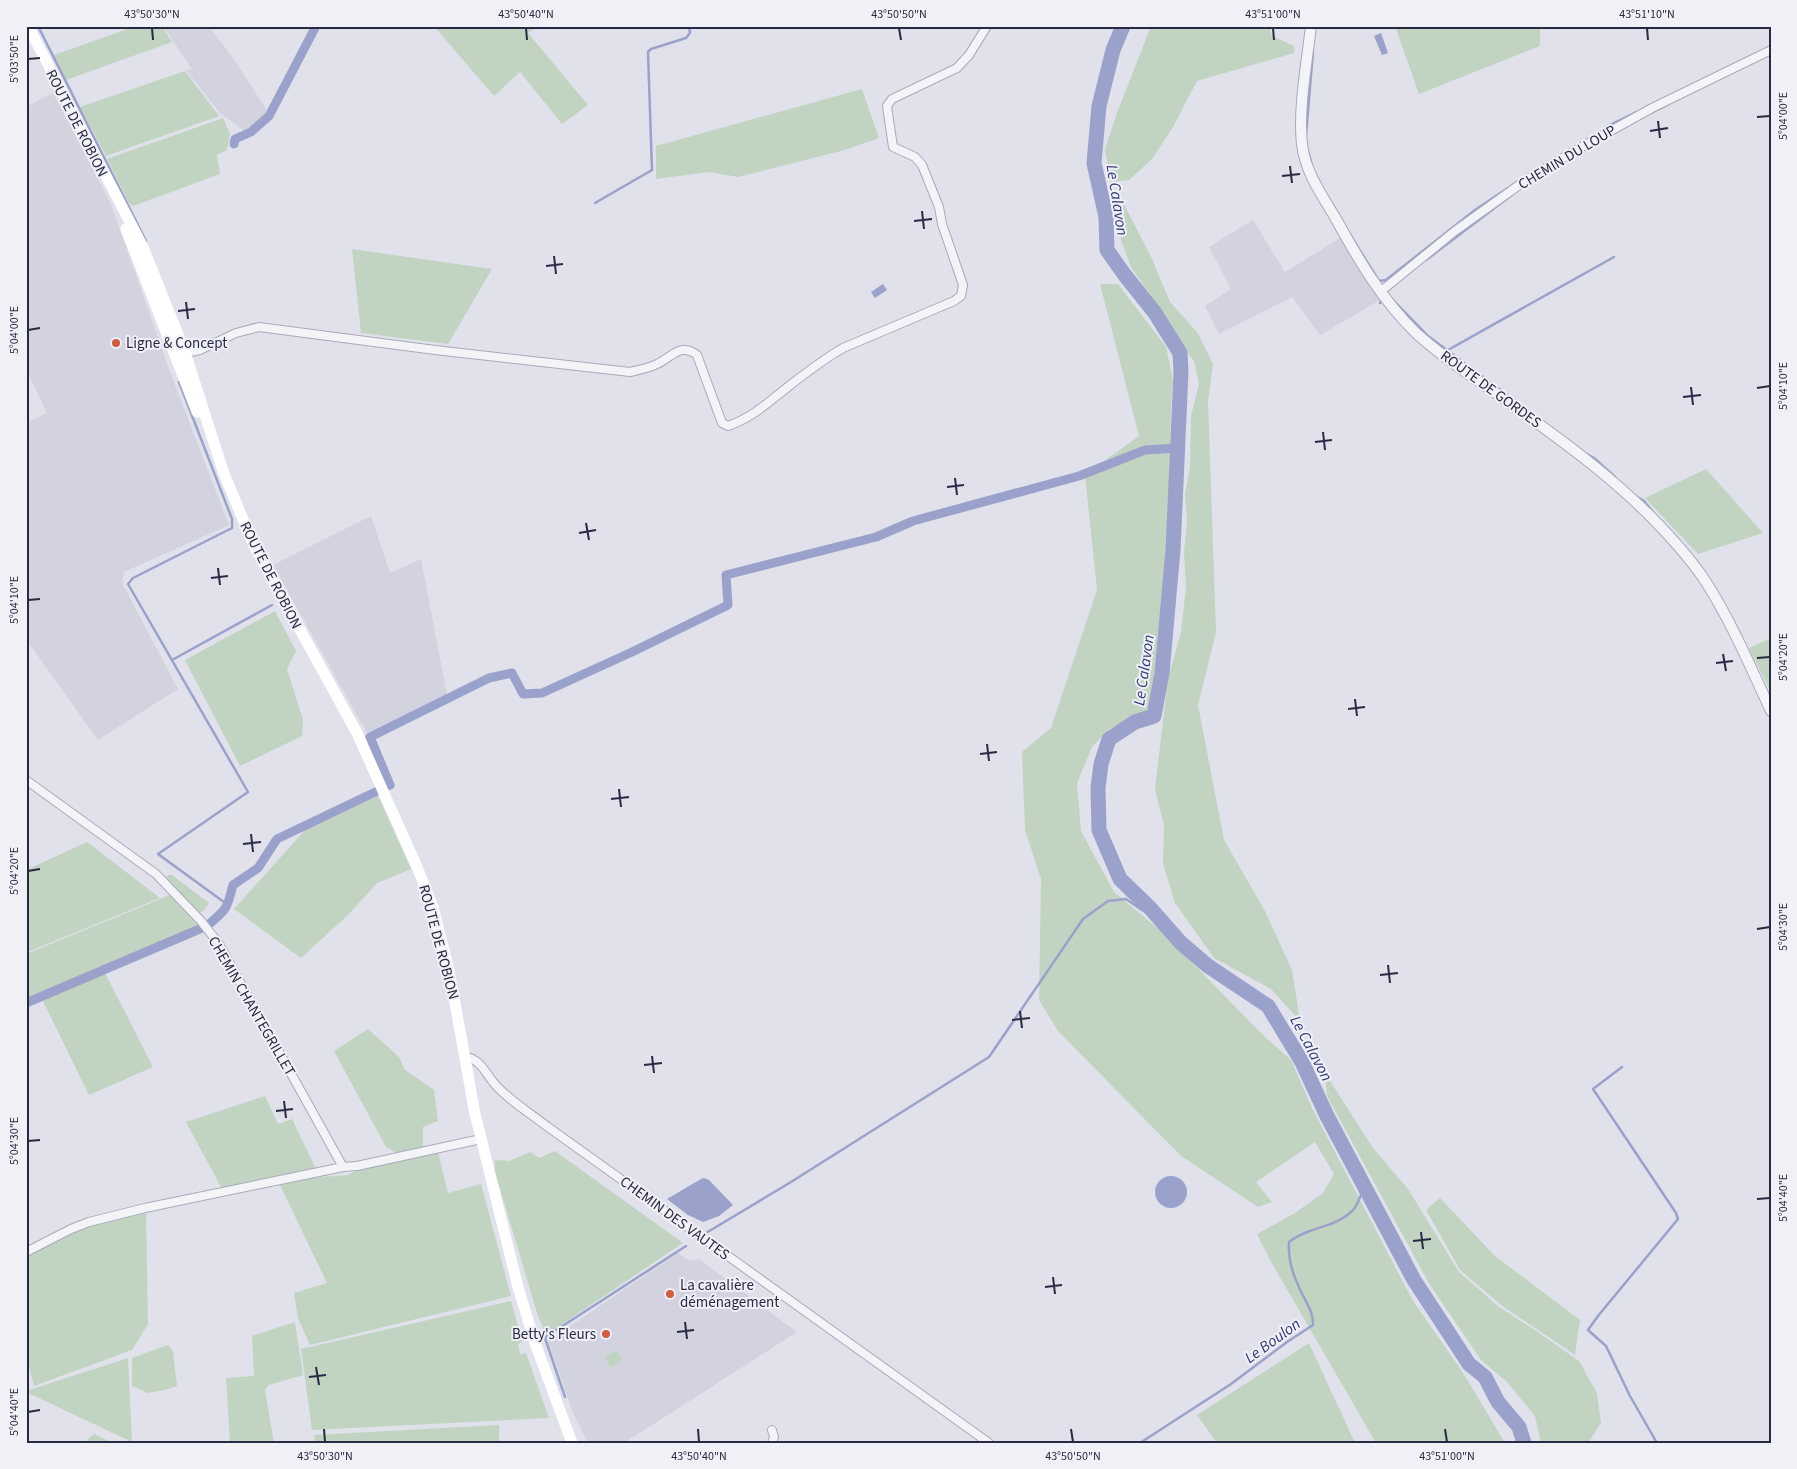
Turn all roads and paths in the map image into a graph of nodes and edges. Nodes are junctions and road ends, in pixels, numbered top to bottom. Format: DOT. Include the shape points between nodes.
graph roads {
  1 [pos="28,26"];
  2 [pos="987,26"];
  3 [pos="1311,26"];
  4 [pos="1771,50"];
  5 [pos="114,194"];
  6 [pos="1380,292"];
  7 [pos="161,320"];
  8 [pos="182,353"];
  9 [pos="223,471"];
  10 [pos="1771,711"];
  11 [pos="26,780"];
  12 [pos="465,1057"];
  13 [pos="481,1140"];
  14 [pos="343,1166"];
  15 [pos="26,1252"];
  16 [pos="772,1430"];
  17 [pos="572,1443"];
  18 [pos="772,1443"];
  19 [pos="989,1443"];
  1 -- 5 [label="main road, ROUTE DE ROBION"];
  2 -- 8 [label="street" via="957,68 886,106 893,147 915,158 922,166 939,207 963,285 961,296 843,348 737,423 728,426 722,422 697,355 684,349 658,364 630,372 259,327 200,350"];
  3 -- 6 [label="street, ROUTE DE GORDES" via="1301,129 1304,156 1347,239"];
  4 -- 6 [label="street, CHEMIN DU LOUP" via="1654,107 1526,180"];
  5 -- 7 [label="main road, ROUTE DE ROBION"];
  5 -- 8 [label="main road, ROUTE DE ROBION" via="142,247"];
  6 -- 10 [label="street, ROUTE DE GORDES" via="1417,333 1565,443 1636,503 1671,538 1706,582"];
  7 -- 8 [label="street"];
  7 -- 9 [label="main road, ROUTE DE ROBION"];
  8 -- 9 [label="main road, ROUTE DE ROBION"];
  9 -- 12 [label="main road, ROUTE DE ROBION" via="254,546 357,733 417,867 442,940"];
  11 -- 14 [label="street, CHEMIN CHANTEGRILLET" via="156,874 201,921 218,944"];
  12 -- 13 [label="main road, ROUTE DE ROBION"];
  12 -- 19 [label="street, CHEMIN DES VAUTES" via="472,1059 515,1102 548,1127"];
  13 -- 14 [label="street"];
  13 -- 17 [label="main road, ROUTE DE ROBION" via="535,1343"];
  14 -- 15 [label="street" via="99,1220 71,1229"];
  16 -- 18 [label="street"];
}
